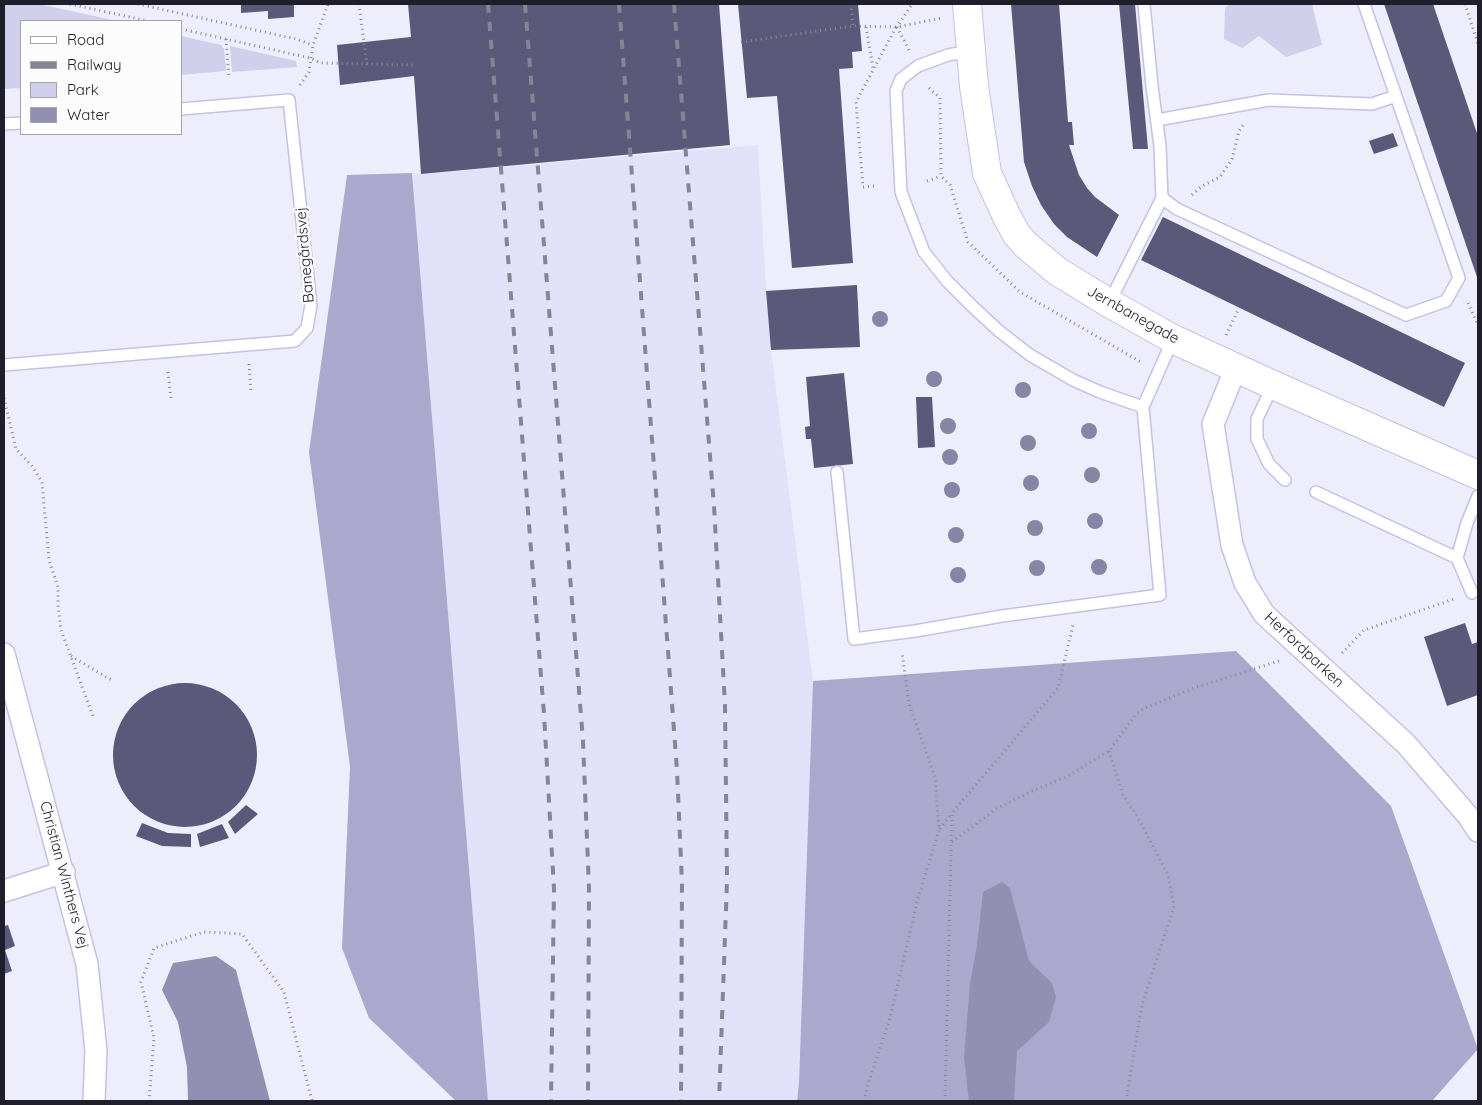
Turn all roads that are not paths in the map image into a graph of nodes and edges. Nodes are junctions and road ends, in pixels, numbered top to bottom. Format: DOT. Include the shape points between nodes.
graph roads {
  1 [pos="967,4"];
  2 [pos="1144,4"];
  3 [pos="1364,4"];
  4 [pos="972,51"];
  5 [pos="1396,96"];
  6 [pos="182,109"];
  7 [pos="1157,120"];
  8 [pos="20,123"];
  9 [pos="4,124"];
  10 [pos="1162,198"];
  11 [pos="1109,303"];
  12 [pos="1173,339"];
  13 [pos="4,365"];
  14 [pos="1236,368"];
  15 [pos="1273,386"];
  16 [pos="1143,407"];
  17 [pos="837,472"];
  18 [pos="1478,475"];
  19 [pos="1285,480"];
  20 [pos="1316,492"];
  21 [pos="1478,496"];
  22 [pos="1457,558"];
  23 [pos="1472,593"];
  24 [pos="4,654"];
  25 [pos="1478,832"];
  26 [pos="64,872"];
  27 [pos="4,891"];
  28 [pos="94,1101"];
  1 -- 4 [label="street, Jernbanegade"];
  2 -- 7 [label="lane"];
  3 -- 5 [label="lane"];
  4 -- 11 [label="street, Jernbanegade" via="987,173 1007,217 1026,245 1058,271"];
  4 -- 16 [label="lane" via="948,55 918,66 902,79 896,91 901,192 924,252 972,307 1030,356 1082,384"];
  5 -- 7 [label="lane" via="1372,104 1269,100"];
  5 -- 10 [label="lane" via="1459,278 1446,301 1406,315 1177,209"];
  6 -- 13 [label="lane, Banegårdsvej" via="289,100 311,305 307,328 295,341"];
  7 -- 10 [label="lane"];
  8 -- 9 [label="lane"];
  10 -- 11 [label="lane"];
  11 -- 12 [label="street, Jernbanegade"];
  12 -- 14 [label="street, Jernbanegade"];
  12 -- 16 [label="lane"];
  14 -- 15 [label="street, Jernbanegade"];
  14 -- 25 [label="street, Herfordparken" via="1213,424 1232,545 1245,583 1264,614 1406,744 1469,817"];
  15 -- 18 [label="street, Jernbanegade"];
  15 -- 19 [label="lane" via="1257,419 1257,439 1269,464"];
  16 -- 17 [label="lane" via="1160,595 854,639"];
  20 -- 22 [label="lane"];
  21 -- 22 [label="lane"];
  22 -- 23 [label="lane"];
  24 -- 26 [label="street, Christian Winthers Vej"];
  26 -- 27 [label="street"];
  26 -- 28 [label="street, Christian Winthers Vej" via="88,964 96,1050"];
}
